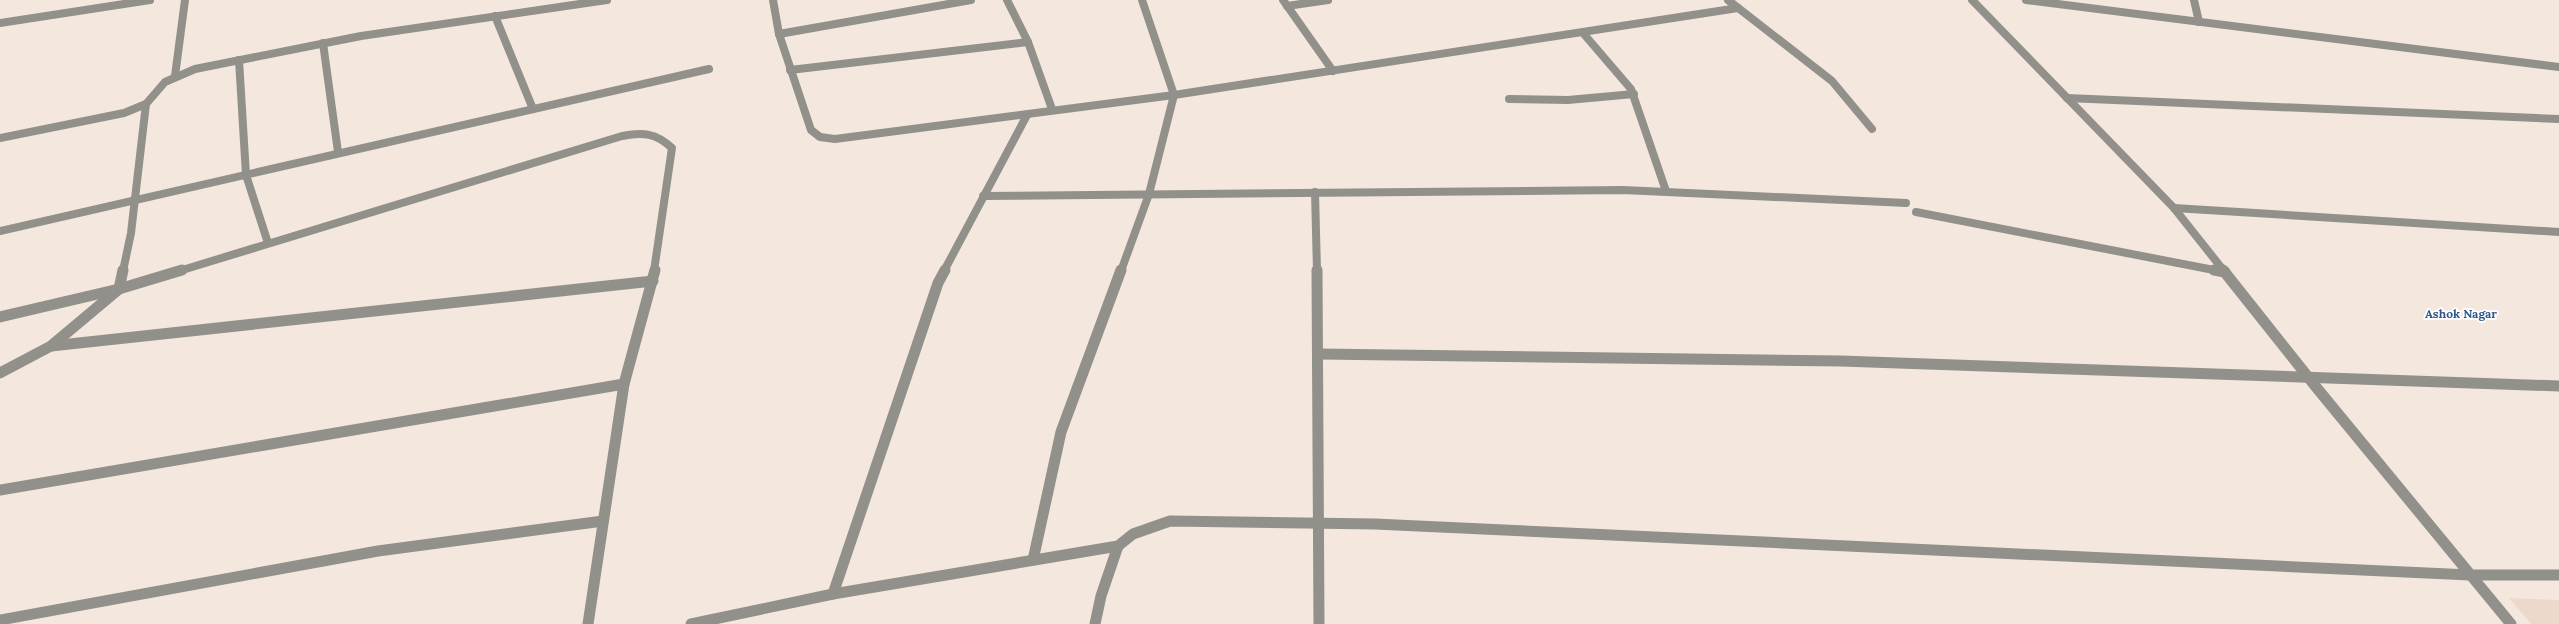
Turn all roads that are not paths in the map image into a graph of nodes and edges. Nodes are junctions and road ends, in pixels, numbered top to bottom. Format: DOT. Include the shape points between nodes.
graph roads {
  1 [pos="150,0"];
  2 [pos="185,0"];
  3 [pos="607,0"];
  4 [pos="773,0"];
  5 [pos="971,0"];
  6 [pos="1007,0"];
  7 [pos="1142,0"];
  8 [pos="1328,0"];
  9 [pos="1728,0"];
  10 [pos="1972,0"];
  11 [pos="2026,0"];
  12 [pos="2194,0"];
  13 [pos="1285,3"];
  14 [pos="1738,8"];
  15 [pos="496,16"];
  16 [pos="2199,22"];
  17 [pos="1,24"];
  18 [pos="1583,33"];
  19 [pos="780,34"];
  20 [pos="1028,42"];
  21 [pos="323,43"];
  22 [pos="239,60"];
  23 [pos="2559,67"];
  24 [pos="709,69"];
  25 [pos="790,70"];
  26 [pos="1333,71"];
  27 [pos="176,76"];
  28 [pos="1634,94"];
  29 [pos="1174,95"];
  30 [pos="2067,98"];
  31 [pos="1509,99"];
  32 [pos="146,104"];
  33 [pos="532,108"];
  34 [pos="1052,109"];
  35 [pos="1027,115"];
  36 [pos="2559,119"];
  37 [pos="1872,129"];
  38 [pos="0,138"];
  39 [pos="338,152"];
  40 [pos="246,175"];
  41 [pos="1666,191"];
  42 [pos="1315,192"];
  43 [pos="1149,194"];
  44 [pos="983,196"];
  45 [pos="133,202"];
  46 [pos="1906,203"];
  47 [pos="2174,208"];
  48 [pos="1916,212"];
  49 [pos="0,232"];
  50 [pos="2559,232"];
  51 [pos="268,243"];
  52 [pos="2225,272"];
  53 [pos="653,281"];
  54 [pos="118,289"];
  55 [pos="0,317"];
  56 [pos="51,346"];
  57 [pos="1319,354"];
  58 [pos="0,373"];
  59 [pos="2309,379"];
  60 [pos="624,384"];
  61 [pos="2559,386"];
  62 [pos="0,490"];
  63 [pos="604,521"];
  64 [pos="1319,523"];
  65 [pos="1118,546"];
  66 [pos="1034,560"];
  67 [pos="2470,575"];
  68 [pos="2559,575"];
  69 [pos="833,594"];
  70 [pos="0,620"];
  71 [pos="712,622"];
  72 [pos="588,624"];
  73 [pos="691,624"];
  74 [pos="1095,624"];
  75 [pos="1319,624"];
  76 [pos="2511,624"];
  1 -- 17 [label="street"];
  2 -- 27 [label="street"];
  3 -- 15 [label="street"];
  4 -- 19 [label="street"];
  5 -- 19 [label="street"];
  6 -- 20 [label="street"];
  7 -- 29 [label="street"];
  8 -- 13 [label="street"];
  9 -- 14 [label="street"];
  10 -- 30 [label="street"];
  11 -- 16 [label="street"];
  12 -- 16 [label="street"];
  13 -- 26 [label="street"];
  14 -- 18 [label="street"];
  14 -- 37 [label="street" via="1832,82"];
  15 -- 21 [label="street"];
  15 -- 33 [label="street"];
  16 -- 23 [label="street"];
  18 -- 26 [label="street"];
  18 -- 28 [label="street"];
  19 -- 25 [label="street"];
  20 -- 25 [label="street"];
  20 -- 34 [label="street"];
  21 -- 22 [label="street"];
  21 -- 39 [label="street"];
  22 -- 27 [label="street" via="195,69"];
  22 -- 40 [label="street"];
  24 -- 33 [label="street"];
  25 -- 35 [label="street" via="811,130 820,137 835,139"];
  26 -- 29 [label="street"];
  27 -- 32 [label="street" via="165,82"];
  28 -- 31 [label="street" via="1568,100"];
  28 -- 41 [label="street"];
  29 -- 34 [label="street"];
  29 -- 43 [label="street"];
  30 -- 36 [label="street"];
  30 -- 47 [label="street"];
  32 -- 38 [label="street" via="117,115"];
  32 -- 45 [label="street"];
  33 -- 39 [label="street"];
  34 -- 35 [label="street"];
  35 -- 44 [label="street"];
  39 -- 40 [label="street"];
  40 -- 45 [label="street"];
  40 -- 51 [label="street"];
  41 -- 42 [label="street"];
  41 -- 46 [label="street"];
  42 -- 43 [label="street"];
  42 -- 57 [label="street"];
  43 -- 44 [label="street"];
  43 -- 66 [label="street" via="1062,432"];
  44 -- 69 [label="street" via="938,283"];
  45 -- 49 [label="street"];
  45 -- 54 [label="street" via="131,233"];
  47 -- 50 [label="street"];
  47 -- 52 [label="street"];
  48 -- 52 [label="street"];
  51 -- 53 [label="street" via="610,139 634,134 652,134 659,136 672,148"];
  51 -- 54 [label="street"];
  52 -- 59 [label="street"];
  53 -- 56 [label="street"];
  53 -- 60 [label="street"];
  54 -- 55 [label="street"];
  54 -- 56 [label="street"];
  56 -- 58 [label="street"];
  57 -- 59 [label="street" via="1841,361"];
  57 -- 64 [label="street"];
  59 -- 61 [label="street"];
  59 -- 67 [label="street"];
  60 -- 62 [label="street"];
  60 -- 63 [label="street"];
  63 -- 70 [label="street" via="378,551"];
  63 -- 72 [label="street"];
  64 -- 65 [label="street" via="1170,521 1133,534"];
  64 -- 67 [label="street"];
  64 -- 75 [label="street"];
  65 -- 66 [label="street"];
  65 -- 74 [label="street" via="1101,596"];
  66 -- 69 [label="street"];
  67 -- 68 [label="street"];
  67 -- 76 [label="street"];
  69 -- 71 [label="street"];
  71 -- 73 [label="street"];
}
